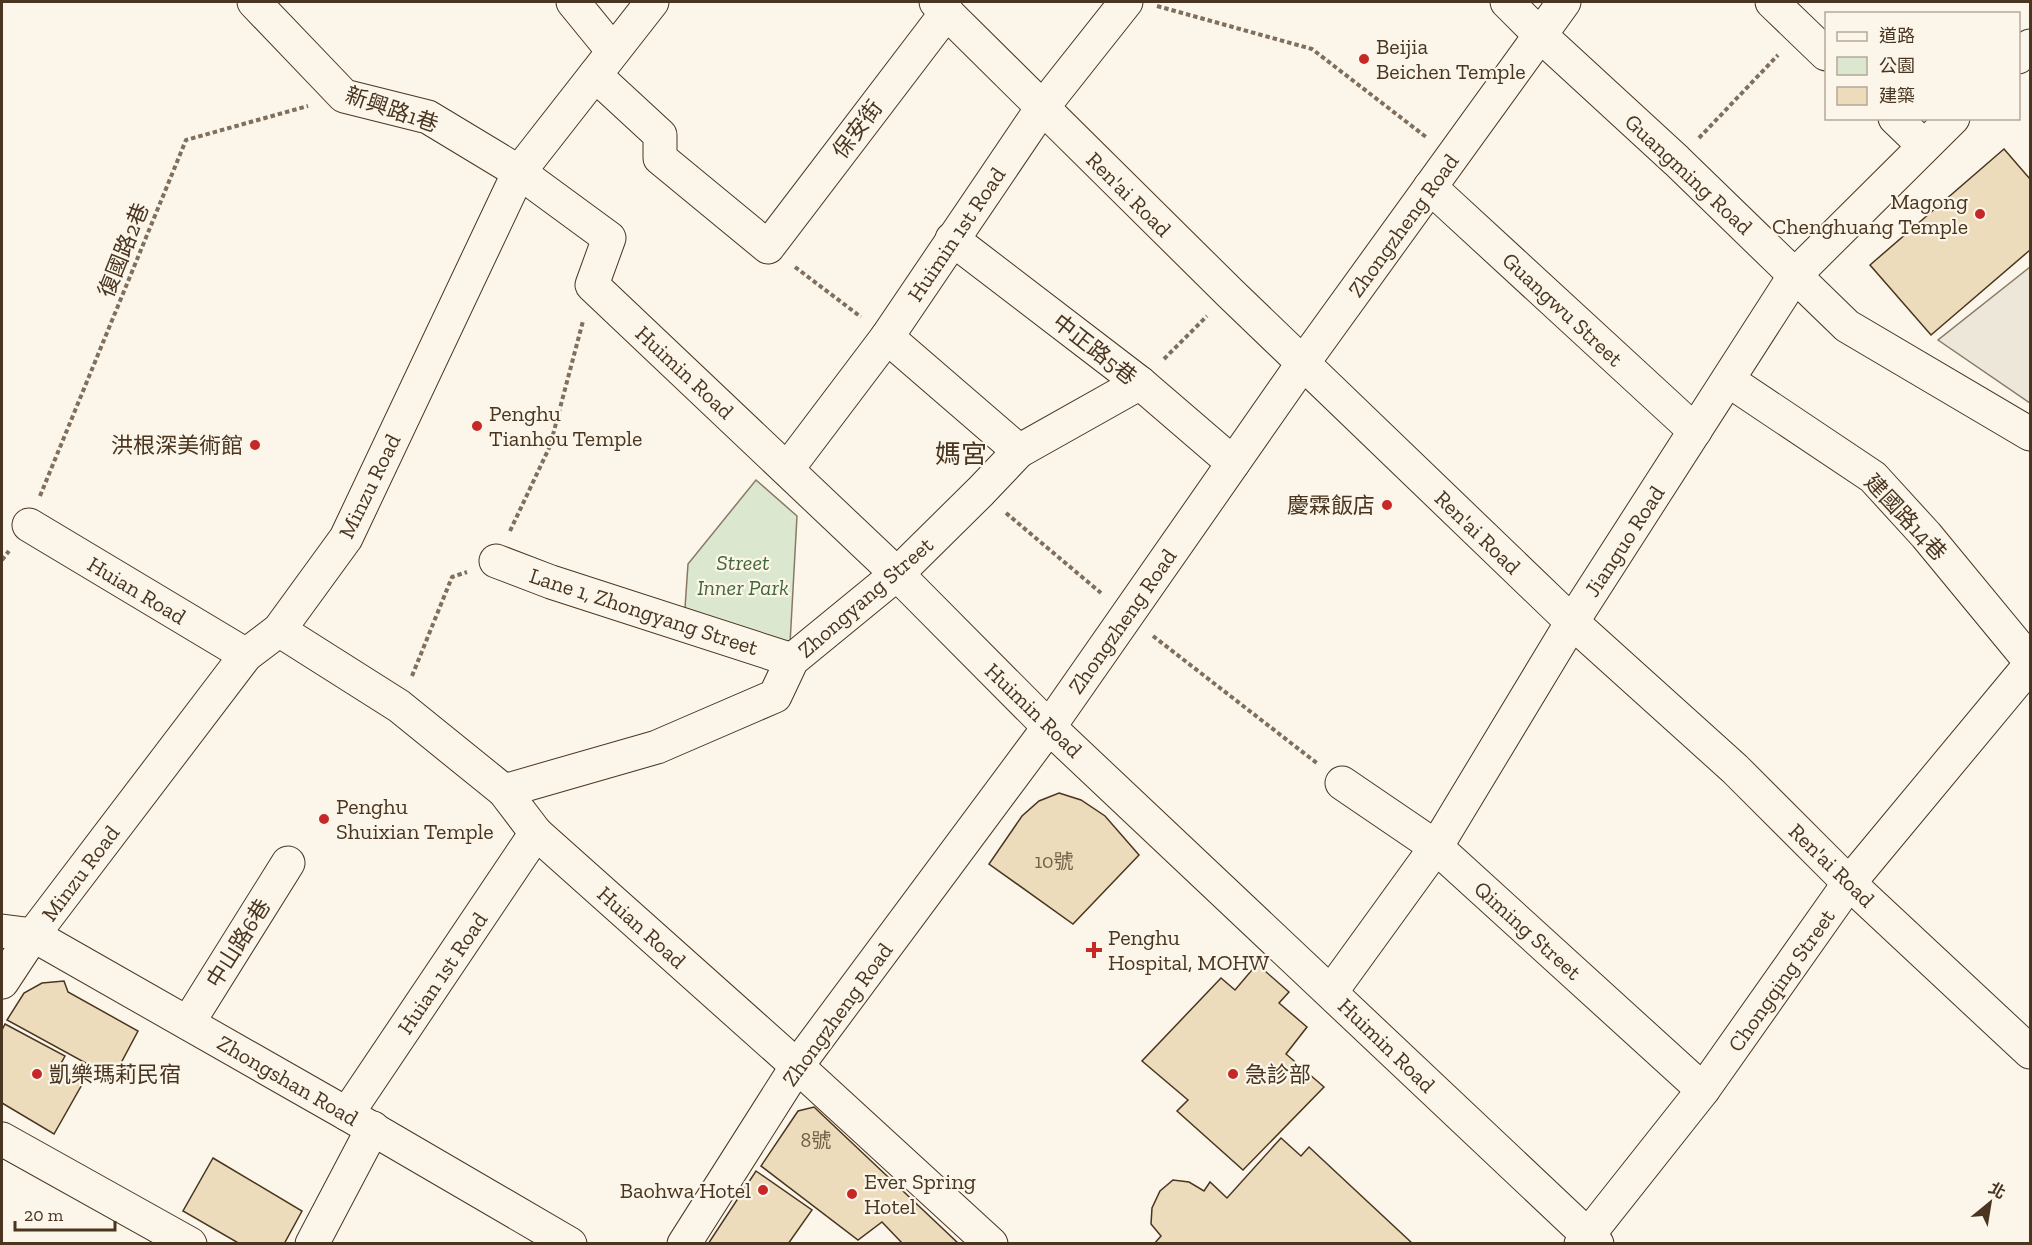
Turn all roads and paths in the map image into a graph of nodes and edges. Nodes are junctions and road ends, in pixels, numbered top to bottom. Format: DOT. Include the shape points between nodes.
graph roads {
  1 [pos="254,2"];
  2 [pos="573,2"];
  3 [pos="652,2"];
  4 [pos="1507,2"];
  5 [pos="1564,2"];
  6 [pos="1772,2"];
  7 [pos="1140,3"];
  8 [pos="941,7"];
  9 [pos="1802,30"];
  10 [pos="1540,35"];
  11 [pos="1825,52"];
  12 [pos="604,63"];
  13 [pos="344,96"];
  14 [pos="1042,108"];
  15 [pos="1897,120"];
  16 [pos="1951,120"];
  17 [pos="1924,146"];
  18 [pos="1452,158"];
  19 [pos="1677,161"];
  20 [pos="519,172"];
  21 [pos="1430,187"];
  22 [pos="952,239"];
  23 [pos="768,247"];
  24 [pos="1795,275"];
  25 [pos="592,285"];
  26 [pos="1230,293"];
  27 [pos="888,337"];
  28 [pos="1303,363"];
  29 [pos="1728,380"];
  30 [pos="1140,383"];
  31 [pos="1695,431"];
  32 [pos="2031,434"];
  33 [pos="1018,451"];
  34 [pos="1233,463"];
  35 [pos="788,468"];
  36 [pos="981,491"];
  37 [pos="28,525"];
  38 [pos="496,561"];
  39 [pos="897,574"];
  40 [pos="1127,615"];
  41 [pos="1572,622"];
  42 [pos="279,630"];
  43 [pos="246,655"];
  44 [pos="792,660"];
  45 [pos="2031,663"];
  46 [pos="399,706"];
  47 [pos="1049,727"];
  48 [pos="1342,783"];
  49 [pos="504,791"];
  50 [pos="536,833"];
  51 [pos="1436,847"];
  52 [pos="288,863"];
  53 [pos="1849,883"];
  54 [pos="17,933"];
  55 [pos="2,982"];
  56 [pos="1332,992"];
  57 [pos="188,1023"];
  58 [pos="2031,1052"];
  59 [pos="797,1066"];
  60 [pos="1703,1090"];
  61 [pos="360,1121"];
  62 [pos="2,1139"];
  63 [pos="1589,1241"];
  64 [pos="190,1244"];
  65 [pos="312,1244"];
  66 [pos="570,1244"];
  67 [pos="684,1244"];
  68 [pos="991,1244"];
  1 -- 13 [label="street, 新興路1巷"];
  2 -- 12 [label="street"];
  3 -- 12 [label="street, Minzu Road"];
  4 -- 10 [label="street, Guangming Road"];
  5 -- 10 [label="street, Zhongzheng Road"];
  6 -- 9 [label="street"];
  7 -- 14 [label="street, Huimin 1st Road"];
  7 -- 18 [label="path" via="1312,49"];
  8 -- 14 [label="street, Ren'ai Road"];
  8 -- 23 [label="street, 保安街"];
  9 -- 11 [label="street"];
  9 -- 19 [label="path"];
  10 -- 18 [label="street, Zhongzheng Road"];
  10 -- 19 [label="street, Guangming Road"];
  12 -- 20 [label="street, Minzu Road"];
  12 -- 23 [label="street" via="660,135 660,158"];
  13 -- 20 [label="street, 新興路1巷" via="428,117"];
  13 -- 37 [label="path, 復國路2巷" via="186,140"];
  14 -- 22 [label="street, Huimin 1st Road"];
  14 -- 26 [label="street, Ren'ai Road"];
  15 -- 17 [label="street"];
  16 -- 17 [label="street, Jianguo Road"];
  17 -- 24 [label="street, Jianguo Road"];
  18 -- 21 [label="street, Zhongzheng Road"];
  19 -- 24 [label="street, Guangming Road"];
  20 -- 25 [label="street" via="609,238"];
  20 -- 42 [label="street, Minzu Road" via="346,538"];
  21 -- 28 [label="street, Zhongzheng Road"];
  21 -- 31 [label="street, Guangwu Street"];
  22 -- 27 [label="street, Huimin 1st Road"];
  22 -- 30 [label="street, 中正路5巷"];
  23 -- 27 [label="path"];
  24 -- 29 [label="street, Jianguo Road"];
  24 -- 32 [label="street, Guangming Road" via="1847,326"];
  25 -- 35 [label="street, Huimin Road"];
  25 -- 38 [label="path" via="550,446"];
  26 -- 28 [label="street, Ren'ai Road"];
  26 -- 30 [label="path"];
  27 -- 33 [label="street"];
  27 -- 35 [label="street, Huimin 1st Road"];
  28 -- 34 [label="street, Zhongzheng Road"];
  28 -- 41 [label="street, Ren'ai Road"];
  29 -- 31 [label="street, Jianguo Road"];
  29 -- 45 [label="street, 建國路14巷" via="1873,477"];
  30 -- 33 [label="street, Zhongyang Street"];
  30 -- 34 [label="street, 中正路5巷"];
  31 -- 41 [label="street, Jianguo Road"];
  33 -- 36 [label="street, Zhongyang Street"];
  34 -- 40 [label="street, Zhongzheng Road"];
  35 -- 39 [label="street, Huimin Road"];
  36 -- 39 [label="street, Zhongyang Street"];
  36 -- 40 [label="path"];
  37 -- 43 [label="street, Huian Road"];
  38 -- 44 [label="street, Lane 1, Zhongyang Street"];
  38 -- 46 [label="path" via="453,577"];
  39 -- 44 [label="street, Zhongyang Street"];
  39 -- 47 [label="street, Huimin Road"];
  40 -- 47 [label="street, Zhongzheng Road"];
  40 -- 48 [label="path"];
  41 -- 51 [label="street, Jianguo Road"];
  41 -- 53 [label="street, Ren'ai Road" via="1735,770"];
  42 -- 43 [label="street, Minzu Road"];
  42 -- 46 [label="street, Huian Road"];
  43 -- 54 [label="street, Minzu Road"];
  44 -- 49 [label="street, Zhongyang Street" via="775,696 657,747"];
  45 -- 53 [label="street, Chongqing Street"];
  46 -- 49 [label="street, Huian Road"];
  47 -- 56 [label="street, Huimin Road"];
  47 -- 59 [label="street, Zhongzheng Road"];
  48 -- 51 [label="street, Qiming Street"];
  49 -- 50 [label="street, Huian Road"];
  50 -- 59 [label="street, Huian Road"];
  50 -- 61 [label="street, Huian 1st Road"];
  51 -- 56 [label="street, Jianguo Road"];
  51 -- 60 [label="street, Qiming Street"];
  52 -- 57 [label="street, 中山路6巷"];
  53 -- 58 [label="street, Ren'ai Road"];
  53 -- 60 [label="street, Chongqing Street"];
  54 -- 55 [label="street, Minzu Road"];
  54 -- 57 [label="street, Zhongshan Road"];
  56 -- 63 [label="street, Huimin Road"];
  57 -- 61 [label="street, Zhongshan Road"];
  59 -- 67 [label="street, Zhongzheng Road"];
  59 -- 68 [label="street, Huian Road"];
  60 -- 63 [label="street, Chongqing Street"];
  61 -- 65 [label="street, Huian 1st Road"];
  61 -- 66 [label="street, Zhongshan Road"];
  62 -- 64 [label="street"];
}
